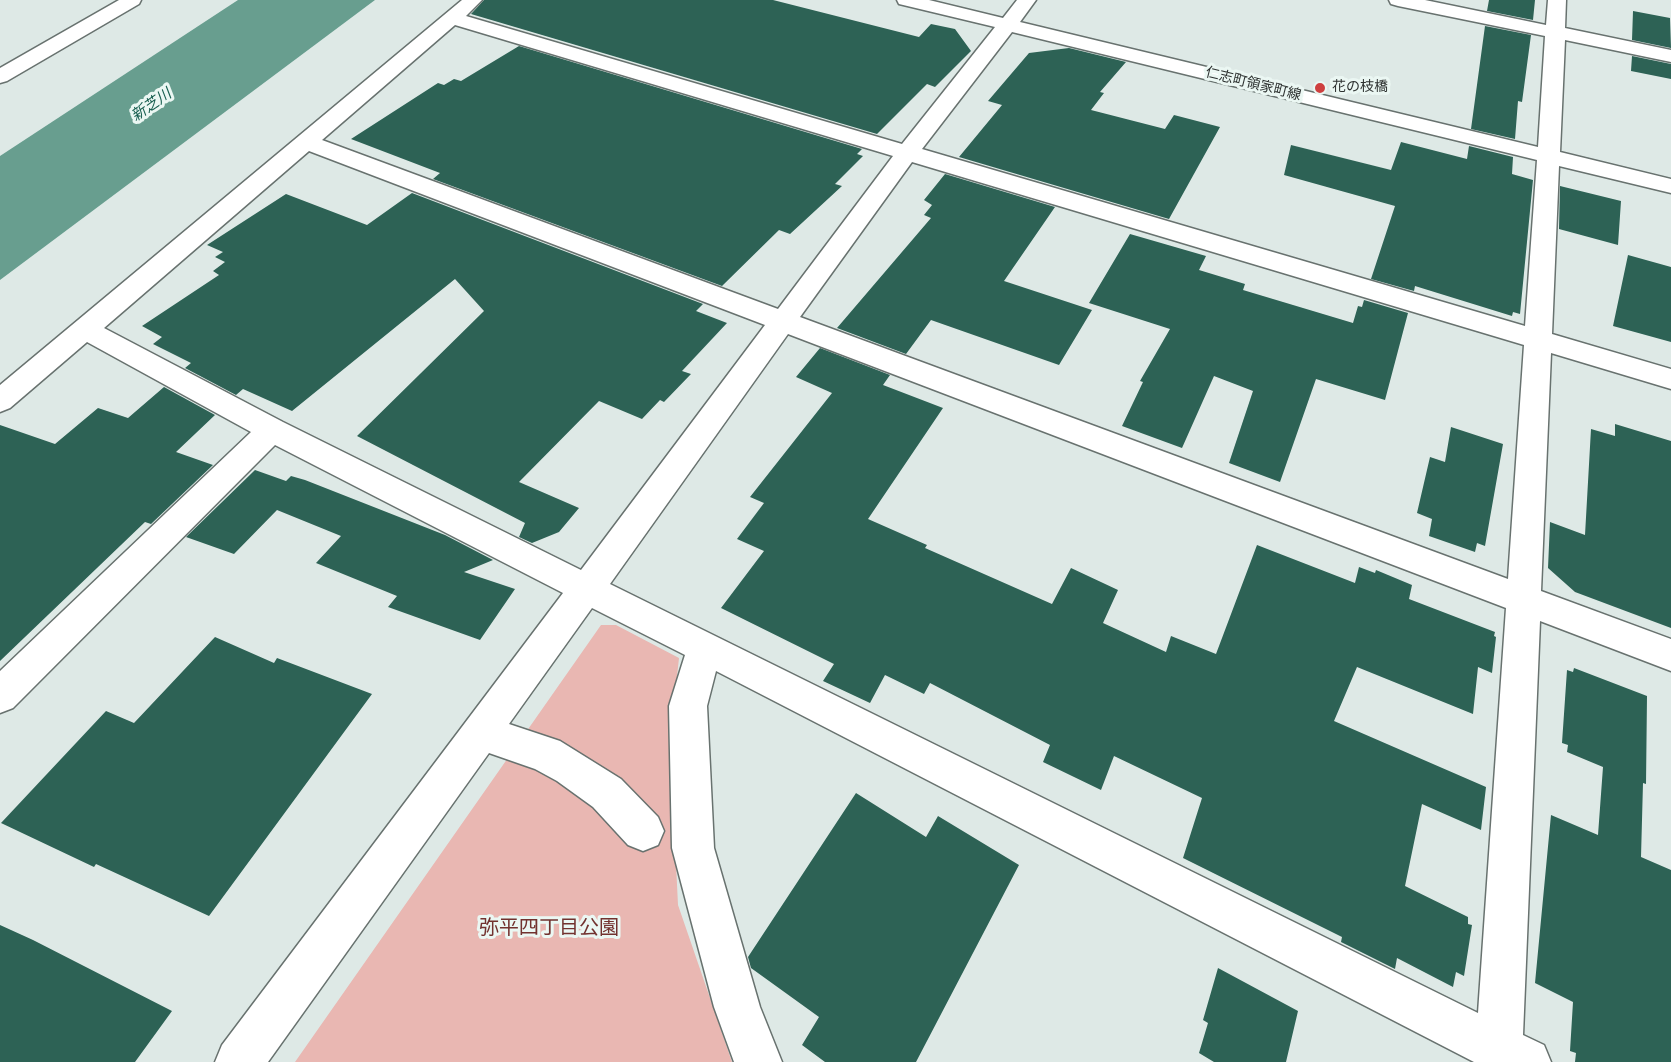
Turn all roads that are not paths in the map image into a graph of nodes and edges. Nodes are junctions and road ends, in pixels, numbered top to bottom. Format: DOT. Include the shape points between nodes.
graph roads {
  1 [pos="132,0"];
  2 [pos="474,0"];
  3 [pos="906,0"];
  4 [pos="1398,0"];
  5 [pos="1557,0"];
  6 [pos="1017,13"];
  7 [pos="452,18"];
  8 [pos="1556,33"];
  9 [pos="1671,56"];
  10 [pos="0,77"];
  11 [pos="307,142"];
  12 [pos="908,153"];
  13 [pos="1549,156"];
  14 [pos="1671,186"];
  15 [pos="783,321"];
  16 [pos="84,329"];
  17 [pos="1539,340"];
  18 [pos="1671,379"];
  19 [pos="0,401"];
  20 [pos="272,430"];
  21 [pos="587,587"];
  22 [pos="1524,600"];
  23 [pos="705,647"];
  24 [pos="1671,655"];
  25 [pos="0,696"];
  26 [pos="480,732"];
  27 [pos="644,831"];
  28 [pos="1508,1057"];
  29 [pos="239,1062"];
  30 [pos="758,1062"];
  1 -- 10 [label="street"];
  2 -- 7 [label="street"];
  3 -- 6 [label="street, 仁志町領家町線"];
  4 -- 8 [label="street"];
  5 -- 8 [label="street"];
  6 -- 12 [label="street"];
  6 -- 13 [label="street, 仁志町領家町線"];
  7 -- 11 [label="street"];
  7 -- 12 [label="street"];
  8 -- 9 [label="street"];
  8 -- 13 [label="street"];
  11 -- 15 [label="street"];
  11 -- 16 [label="street"];
  12 -- 15 [label="street"];
  12 -- 17 [label="street"];
  13 -- 14 [label="street, 仁志町領家町線"];
  13 -- 17 [label="street"];
  15 -- 21 [label="street"];
  15 -- 22 [label="street"];
  16 -- 19 [label="street"];
  16 -- 20 [label="street"];
  17 -- 18 [label="street"];
  17 -- 22 [label="street"];
  20 -- 21 [label="street"];
  20 -- 25 [label="street"];
  21 -- 23 [label="street"];
  21 -- 26 [label="street"];
  22 -- 24 [label="street"];
  22 -- 28 [label="street"];
  23 -- 28 [label="street"];
  23 -- 30 [label="street" via="688,706 693,848 737,1007"];
  26 -- 27 [label="street" via="546,754 571,768 607,793"];
  26 -- 29 [label="street"];
}
